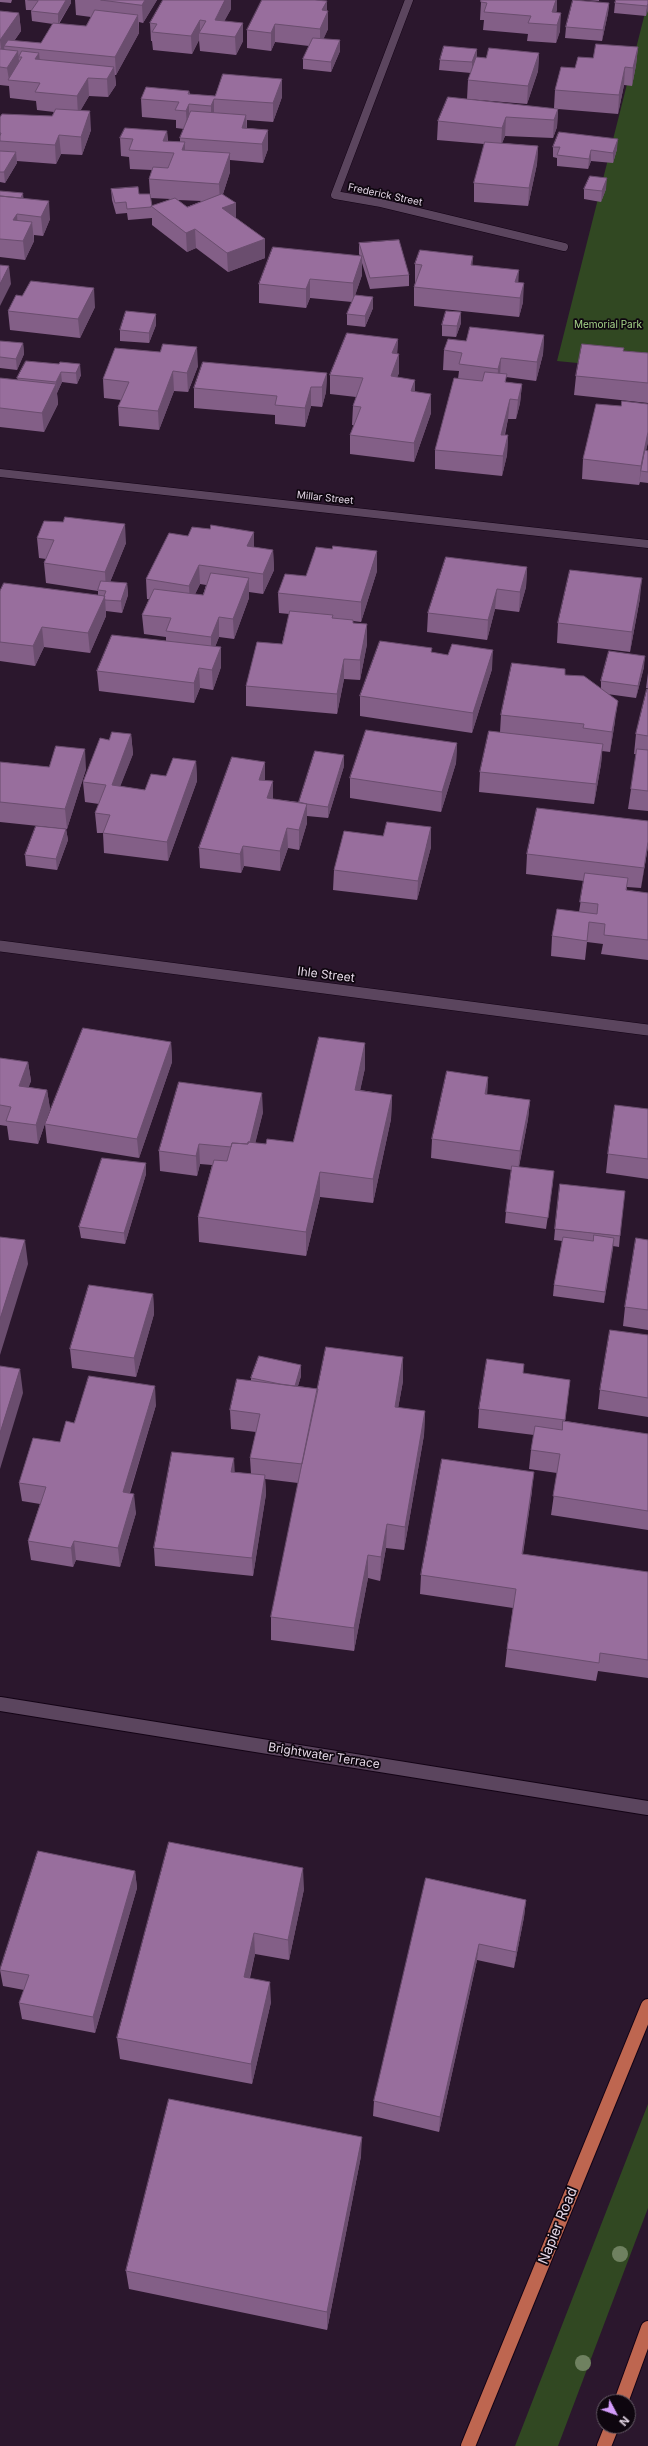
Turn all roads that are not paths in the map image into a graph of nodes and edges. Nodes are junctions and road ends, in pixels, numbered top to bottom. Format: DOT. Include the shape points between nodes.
graph roads {
  1 [pos="409,0"];
  2 [pos="564,247"];
  3 [pos="0,473"];
  4 [pos="648,544"];
  5 [pos="0,946"];
  6 [pos="648,1030"];
  7 [pos="0,1704"];
  8 [pos="648,1808"];
  9 [pos="648,2006"];
  10 [pos="648,2328"];
  11 [pos="624,2394"];
  12 [pos="609,2434"];
  13 [pos="468,2446"];
  14 [pos="604,2446"];
  1 -- 2 [label="street, Frederick Street" via="335,195 381,203"];
  3 -- 4 [label="street, Millar Street"];
  5 -- 6 [label="street, Ihle Street"];
  7 -- 8 [label="street, Brightwater Terrace"];
  9 -- 13 [label="highway, Napier Road"];
  10 -- 11 [label="highway"];
  12 -- 14 [label="highway"];
}
